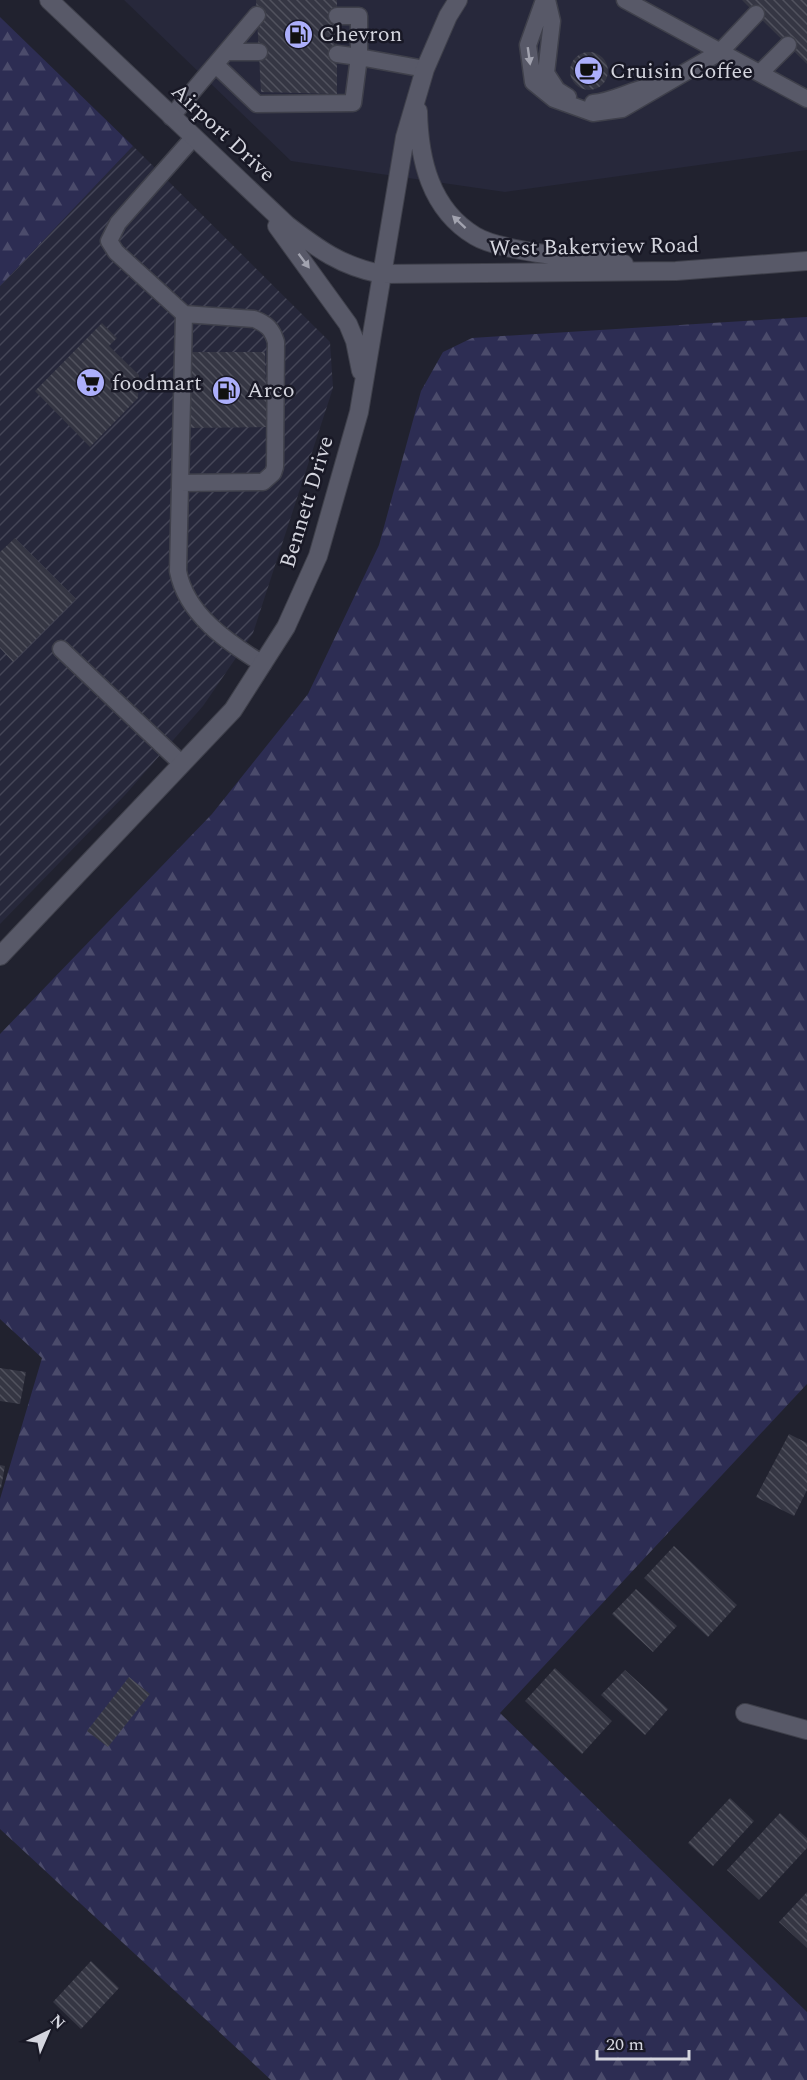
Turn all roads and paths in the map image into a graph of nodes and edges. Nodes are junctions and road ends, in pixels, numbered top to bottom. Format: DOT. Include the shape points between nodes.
graph roads {
  1 [pos="49,0"];
  2 [pos="458,0"];
  3 [pos="545,0"];
  4 [pos="637,2"];
  5 [pos="756,14"];
  6 [pos="257,15"];
  7 [pos="337,16"];
  8 [pos="788,45"];
  9 [pos="228,52"];
  10 [pos="259,52"];
  11 [pos="720,52"];
  12 [pos="337,54"];
  13 [pos="359,57"];
  14 [pos="216,65"];
  15 [pos="425,69"];
  16 [pos="760,73"];
  17 [pos="418,95"];
  18 [pos="807,99"];
  19 [pos="171,117"];
  20 [pos="193,138"];
  21 [pos="256,198"];
  22 [pos="807,261"];
  23 [pos="676,271"];
  24 [pos="381,274"];
  25 [pos="184,314"];
  26 [pos="362,391"];
  27 [pos="180,483"];
  28 [pos="61,649"];
  29 [pos="263,664"];
  30 [pos="182,764"];
  31 [pos="0,956"];
  32 [pos="745,1713"];
  33 [pos="807,1730"];
  1 -- 19 [label="main road, Airport Drive"];
  2 -- 15 [label="main road, Bennett Drive"];
  3 -- 11 [label="lane, one-way" via="528,45 533,82 554,99 593,113 622,109"];
  4 -- 11 [label="lane"];
  5 -- 11 [label="lane"];
  6 -- 9 [label="lane"];
  7 -- 13 [label="lane" via="359,16"];
  8 -- 16 [label="lane"];
  9 -- 10 [label="lane"];
  9 -- 14 [label="lane"];
  11 -- 16 [label="lane"];
  12 -- 13 [label="lane"];
  13 -- 14 [label="lane" via="353,103 257,104"];
  13 -- 15 [label="lane"];
  14 -- 19 [label="lane"];
  15 -- 17 [label="main road, Bennett Drive"];
  16 -- 18 [label="lane"];
  23 -- 17 [label="main road, one-way" via="498,245 475,236 444,207 432,188 418,134"];
  17 -- 24 [label="main road, Bennett Drive" via="405,137"];
  19 -- 20 [label="main road, Airport Drive"];
  20 -- 21 [label="main road, Airport Drive"];
  20 -- 25 [label="lane" via="118,223 109,241 116,252"];
  21 -- 24 [label="main road, Airport Drive" via="320,251 354,269"];
  21 -- 26 [label="main road, one-way" via="348,324 361,363"];
  22 -- 23 [label="main road, West Bakerview Road"];
  23 -- 24 [label="main road, West Bakerview Road"];
  24 -- 26 [label="main road, Bennett Drive"];
  25 -- 27 [label="lane"];
  25 -- 27 [label="lane" via="254,319 273,332 275,467 263,482"];
  26 -- 29 [label="main road, Bennett Drive" via="318,556 286,627"];
  27 -- 29 [label="lane" via="178,571 187,601 230,644"];
  28 -- 30 [label="lane"];
  29 -- 30 [label="main road, Bennett Drive" via="233,710"];
  30 -- 31 [label="main road, Bennett Drive"];
  32 -- 33 [label="main road"];
}
